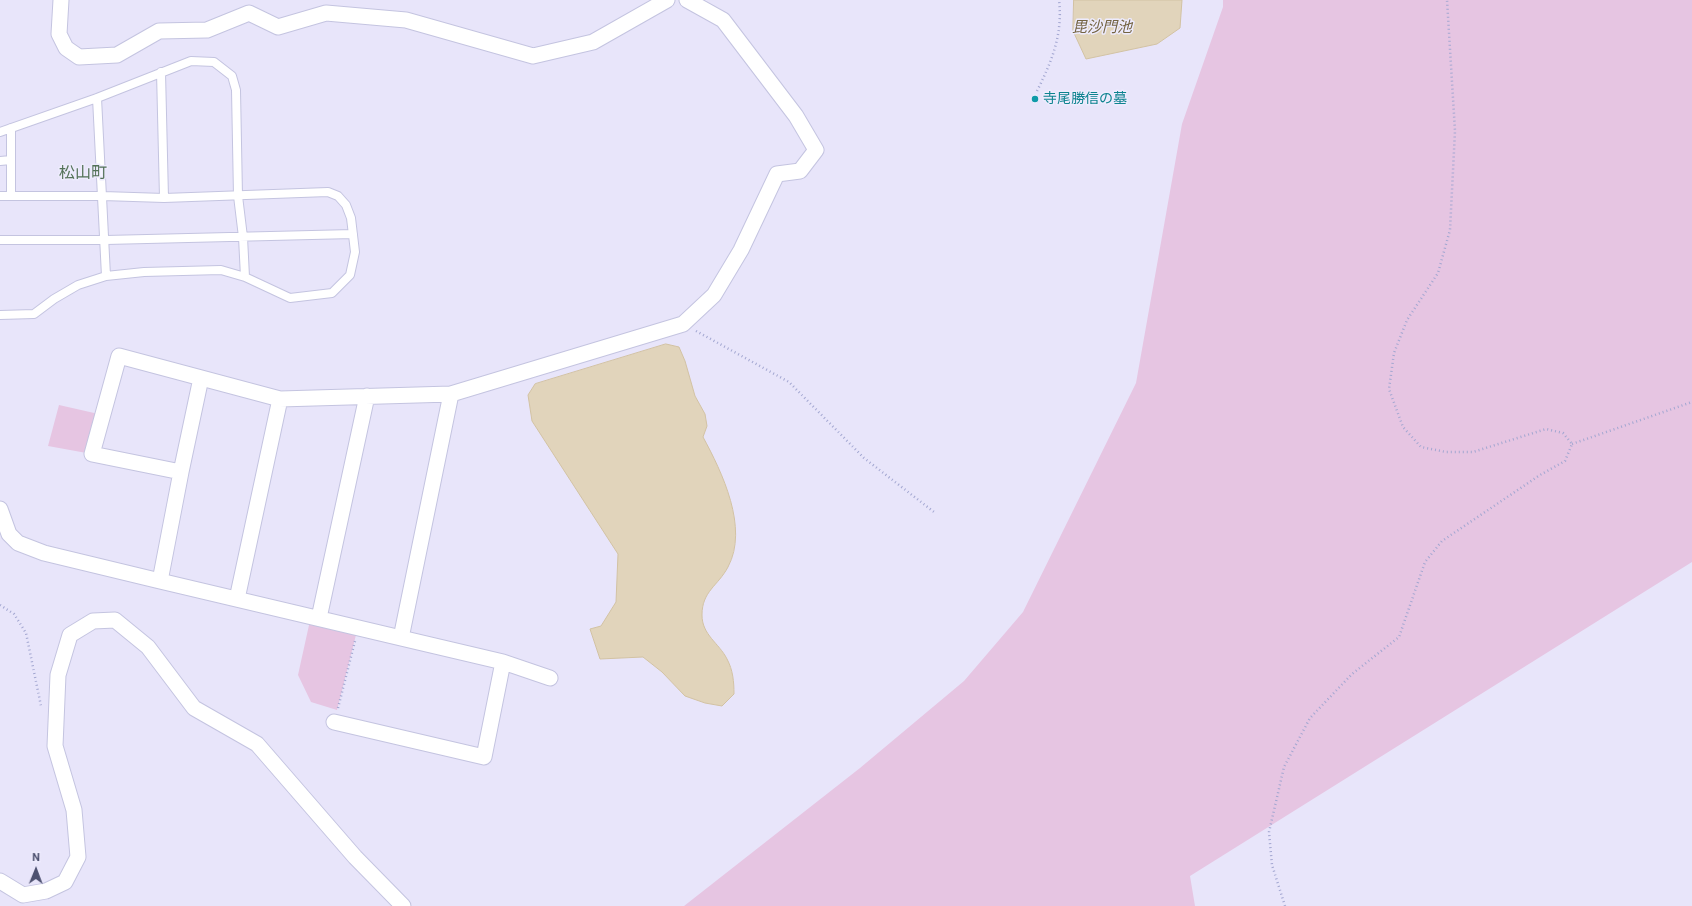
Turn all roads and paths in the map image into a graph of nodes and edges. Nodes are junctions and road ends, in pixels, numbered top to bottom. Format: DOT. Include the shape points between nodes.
graph roads {
  1 [pos="61,0"];
  2 [pos="667,0"];
  3 [pos="686,0"];
  4 [pos="1059,0"];
  5 [pos="1447,0"];
  6 [pos="161,72"];
  7 [pos="1038,91"];
  8 [pos="97,98"];
  9 [pos="10,128"];
  10 [pos="0,132"];
  11 [pos="11,160"];
  12 [pos="0,161"];
  13 [pos="0,196"];
  14 [pos="11,196"];
  15 [pos="103,196"];
  16 [pos="238,196"];
  17 [pos="164,198"];
  18 [pos="353,234"];
  19 [pos="243,237"];
  20 [pos="0,240"];
  21 [pos="106,240"];
  22 [pos="106,276"];
  23 [pos="244,277"];
  24 [pos="0,315"];
  25 [pos="683,324"];
  26 [pos="201,378"];
  27 [pos="451,394"];
  28 [pos="368,396"];
  29 [pos="280,398"];
  30 [pos="1692,402"];
  31 [pos="1572,444"];
  32 [pos="181,472"];
  33 [pos="0,509"];
  34 [pos="934,512"];
  35 [pos="160,581"];
  36 [pos="237,599"];
  37 [pos="0,605"];
  38 [pos="319,618"];
  39 [pos="358,627"];
  40 [pos="402,638"];
  41 [pos="503,662"];
  42 [pos="550,678"];
  43 [pos="43,712"];
  44 [pos="334,722"];
  45 [pos="0,881"];
  46 [pos="403,906"];
  47 [pos="1285,906"];
  1 -- 2 [label="street" via="59,34 66,48 79,57 117,55 159,31 208,30 248,12 278,27 326,13 406,20 533,56 593,42"];
  3 -- 25 [label="street" via="723,20 796,116 816,150 800,171 777,174 741,250 714,295"];
  4 -- 7 [label="path" via="1060,30 1052,62"];
  5 -- 31 [label="path" via="1455,131 1450,230 1438,273 1408,320 1394,353 1389,389 1403,428 1421,447 1446,452 1473,452 1546,429 1563,432"];
  6 -- 8 [label="lane"];
  6 -- 16 [label="lane" via="191,61 214,62 232,76 236,90"];
  6 -- 17 [label="lane"];
  8 -- 9 [label="lane"];
  8 -- 15 [label="lane"];
  9 -- 10 [label="lane"];
  9 -- 11 [label="lane"];
  11 -- 12 [label="lane"];
  11 -- 14 [label="lane"];
  13 -- 14 [label="lane"];
  14 -- 15 [label="lane"];
  15 -- 17 [label="lane"];
  15 -- 21 [label="lane"];
  16 -- 17 [label="lane"];
  16 -- 18 [label="lane" via="328,192 338,196 346,205"];
  16 -- 19 [label="lane"];
  18 -- 19 [label="lane"];
  18 -- 23 [label="lane" via="355,252 350,275 332,293 290,298"];
  19 -- 21 [label="lane"];
  19 -- 23 [label="lane"];
  20 -- 21 [label="lane"];
  21 -- 22 [label="lane"];
  22 -- 23 [label="lane" via="144,272 221,270"];
  22 -- 24 [label="lane" via="78,284 34,314"];
  25 -- 27 [label="street"];
  25 -- 34 [label="path" via="789,382 864,458"];
  26 -- 29 [label="street"];
  26 -- 32 [label="street"];
  26 -- 32 [label="street" via="119,356 92,454"];
  27 -- 28 [label="street"];
  27 -- 40 [label="street"];
  28 -- 29 [label="street"];
  28 -- 38 [label="street"];
  29 -- 36 [label="street"];
  30 -- 31 [label="path"];
  31 -- 47 [label="path" via="1566,461 1540,475 1442,541 1425,562 1399,636 1352,674 1310,718 1284,767 1269,832 1272,865"];
  32 -- 35 [label="street"];
  33 -- 35 [label="street" via="9,534 18,543 44,553"];
  35 -- 36 [label="street"];
  36 -- 38 [label="street"];
  37 -- 43 [label="path" via="14,614 26,633 35,685"];
  38 -- 39 [label="street"];
  39 -- 40 [label="street"];
  39 -- 44 [label="path"];
  40 -- 41 [label="street"];
  41 -- 42 [label="street"];
  41 -- 44 [label="street" via="484,757"];
  45 -- 46 [label="street" via="23,895 46,891 65,882 78,857 74,810 55,746 58,675 70,635 94,620 115,620 148,647 194,708 257,744 355,857"];
}
